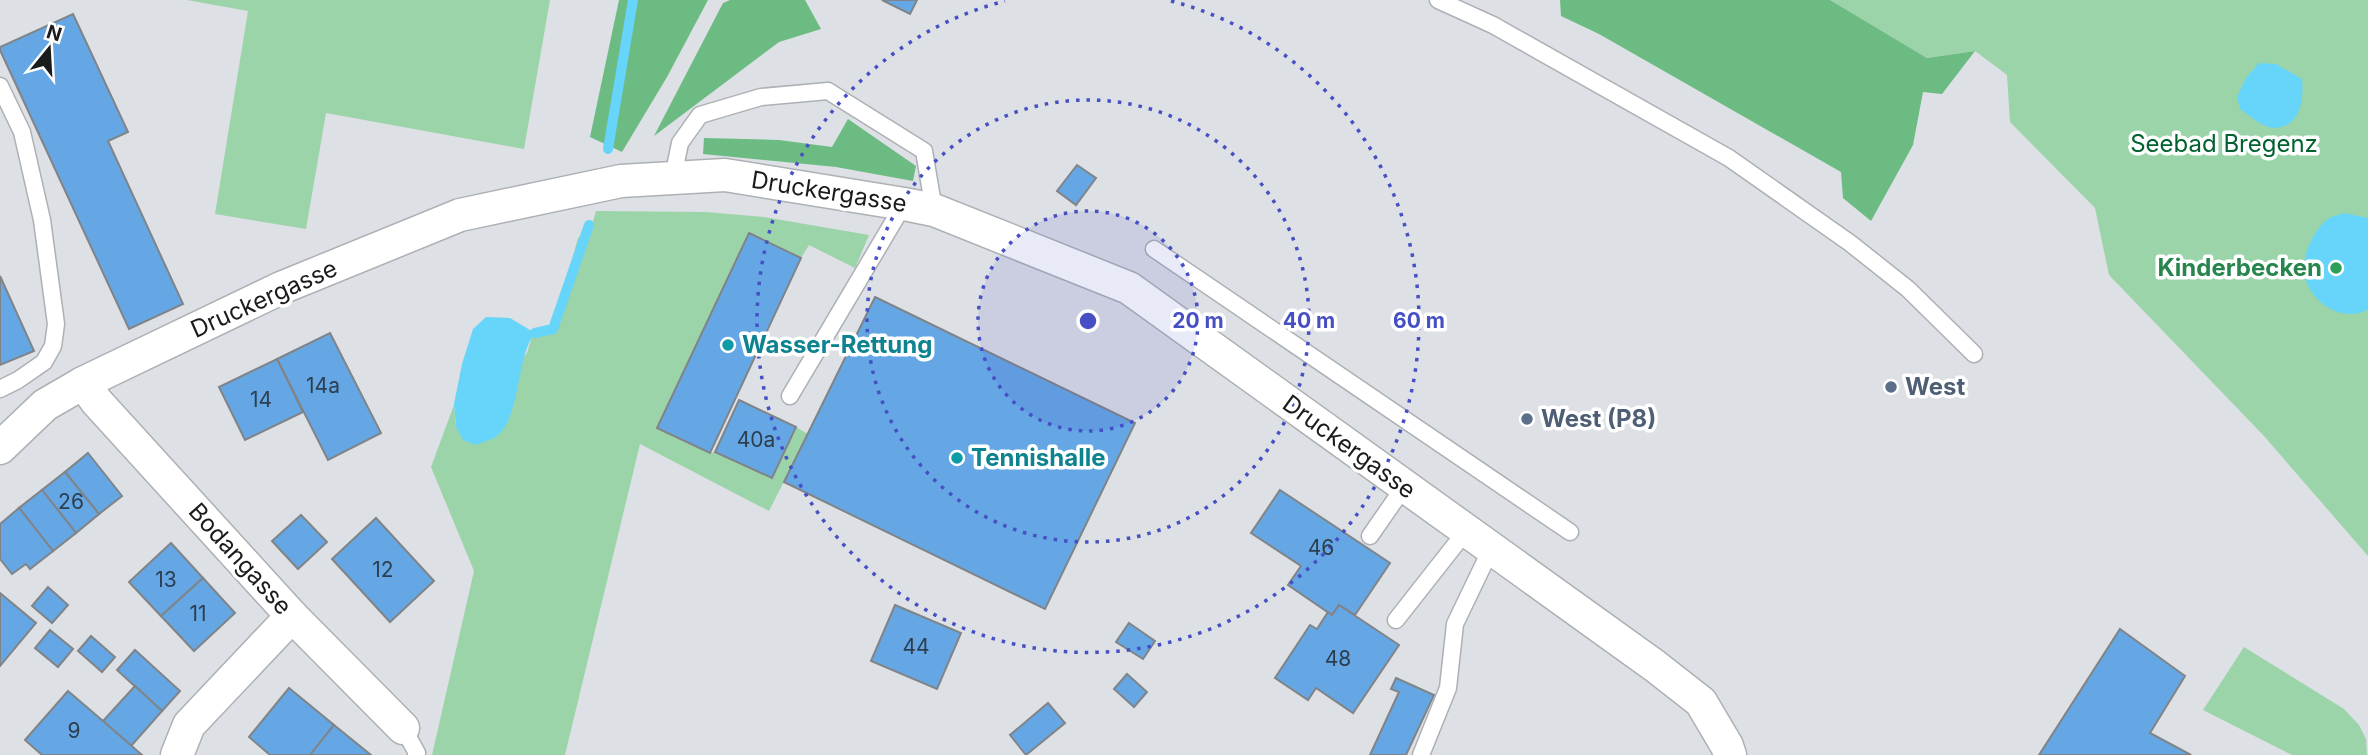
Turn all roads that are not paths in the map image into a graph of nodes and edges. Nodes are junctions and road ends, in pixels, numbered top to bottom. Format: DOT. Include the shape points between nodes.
graph roads {
  1 [pos="1438,0"];
  2 [pos="0,86"];
  3 [pos="673,177"];
  4 [pos="919,207"];
  5 [pos="1154,249"];
  6 [pos="1974,354"];
  7 [pos="83,383"];
  8 [pos="0,389"];
  9 [pos="790,396"];
  10 [pos="0,448"];
  11 [pos="1404,487"];
  12 [pos="1570,532"];
  13 [pos="1370,536"];
  14 [pos="1478,540"];
  15 [pos="292,616"];
  16 [pos="1396,620"];
  17 [pos="409,742"];
  18 [pos="177,755"];
  19 [pos="1421,755"];
  20 [pos="1730,755"];
  1 -- 6 [label="lane" via="1493,25 1729,158 1898,281"];
  2 -- 8 [label="lane" via="22,132 43,220 56,324 44,362"];
  3 -- 4 [label="street, Druckergasse" via="725,175"];
  3 -- 4 [label="lane" via="680,143 700,115 761,97 828,91 924,151"];
  3 -- 7 [label="street, Druckergasse" via="621,181 460,215 281,288"];
  4 -- 9 [label="lane"];
  4 -- 11 [label="street, Druckergasse" via="1129,288"];
  5 -- 12 [label="lane"];
  7 -- 10 [label="street, Druckergasse" via="45,405"];
  7 -- 15 [label="street, Bodangasse"];
  11 -- 13 [label="lane"];
  11 -- 14 [label="street, Druckergasse"];
  14 -- 16 [label="lane"];
  14 -- 19 [label="lane" via="1455,624 1448,688"];
  14 -- 20 [label="street, Druckergasse" via="1701,702"];
  15 -- 17 [label="street, Bodangasse"];
  15 -- 18 [label="street" via="189,725"];
}
